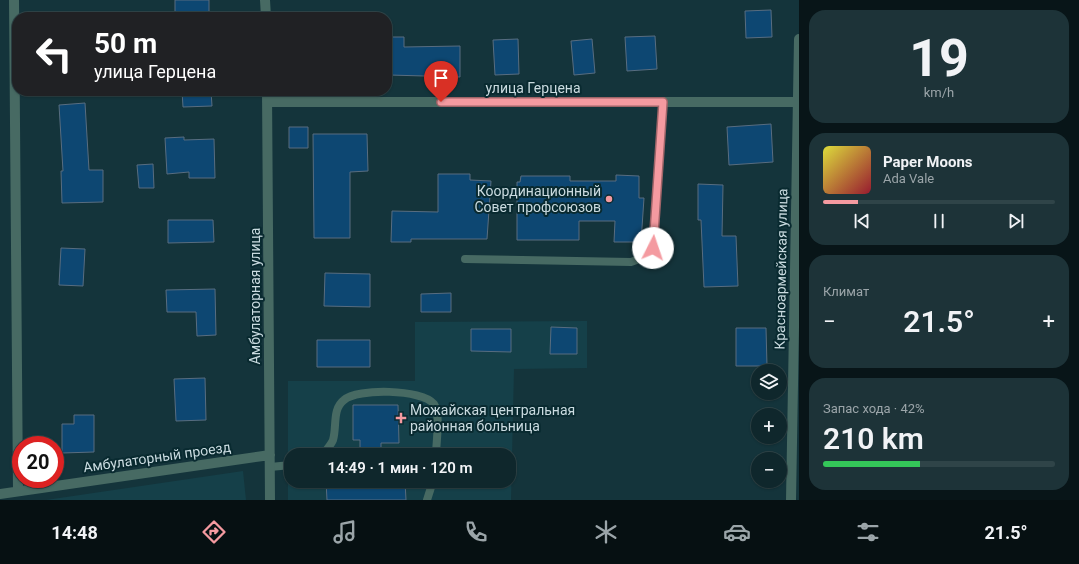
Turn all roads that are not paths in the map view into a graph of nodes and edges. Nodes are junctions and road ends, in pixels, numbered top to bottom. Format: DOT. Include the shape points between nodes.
graph roads {
  1 [pos="14,0"];
  2 [pos="265,0"];
  3 [pos="14,12"];
  4 [pos="266,12"];
  5 [pos="799,39"];
  6 [pos="15,96"];
  7 [pos="267,96"];
  8 [pos="267,102"];
  9 [pos="663,102"];
  10 [pos="799,102"];
  11 [pos="465,259"];
  12 [pos="328,448"];
  13 [pos="436,448"];
  14 [pos="270,455"];
  15 [pos="284,466"];
  16 [pos="270,467"];
  17 [pos="431,488"];
  18 [pos="18,491"];
  19 [pos="0,494"];
  20 [pos="270,500"];
  21 [pos="427,500"];
  22 [pos="791,500"];
  1 -- 3 [label="street"];
  2 -- 4 [label="street"];
  5 -- 10 [label="street, Красноармейская улица"];
  6 -- 18 [label="street"];
  7 -- 8 [label="street, Амбулаторная улица"];
  8 -- 9 [label="street, улица Герцена"];
  8 -- 14 [label="street, Амбулаторная улица"];
  9 -- 10 [label="street, улица Герцена"];
  9 -- 11 [label="lane" via="653,248 645,257 631,262"];
  10 -- 22 [label="street, Красноармейская улица"];
  12 -- 13 [label="lane" via="333,441 337,408 344,400 358,393 410,393 425,397 434,404 438,416"];
  14 -- 16 [label="street, Амбулаторная улица"];
  14 -- 18 [label="street, Амбулаторный проезд"];
  15 -- 16 [label="lane"];
  16 -- 20 [label="street, Амбулаторная улица"];
  17 -- 21 [label="lane"];
  18 -- 19 [label="street, Амбулаторный проезд"];
}
